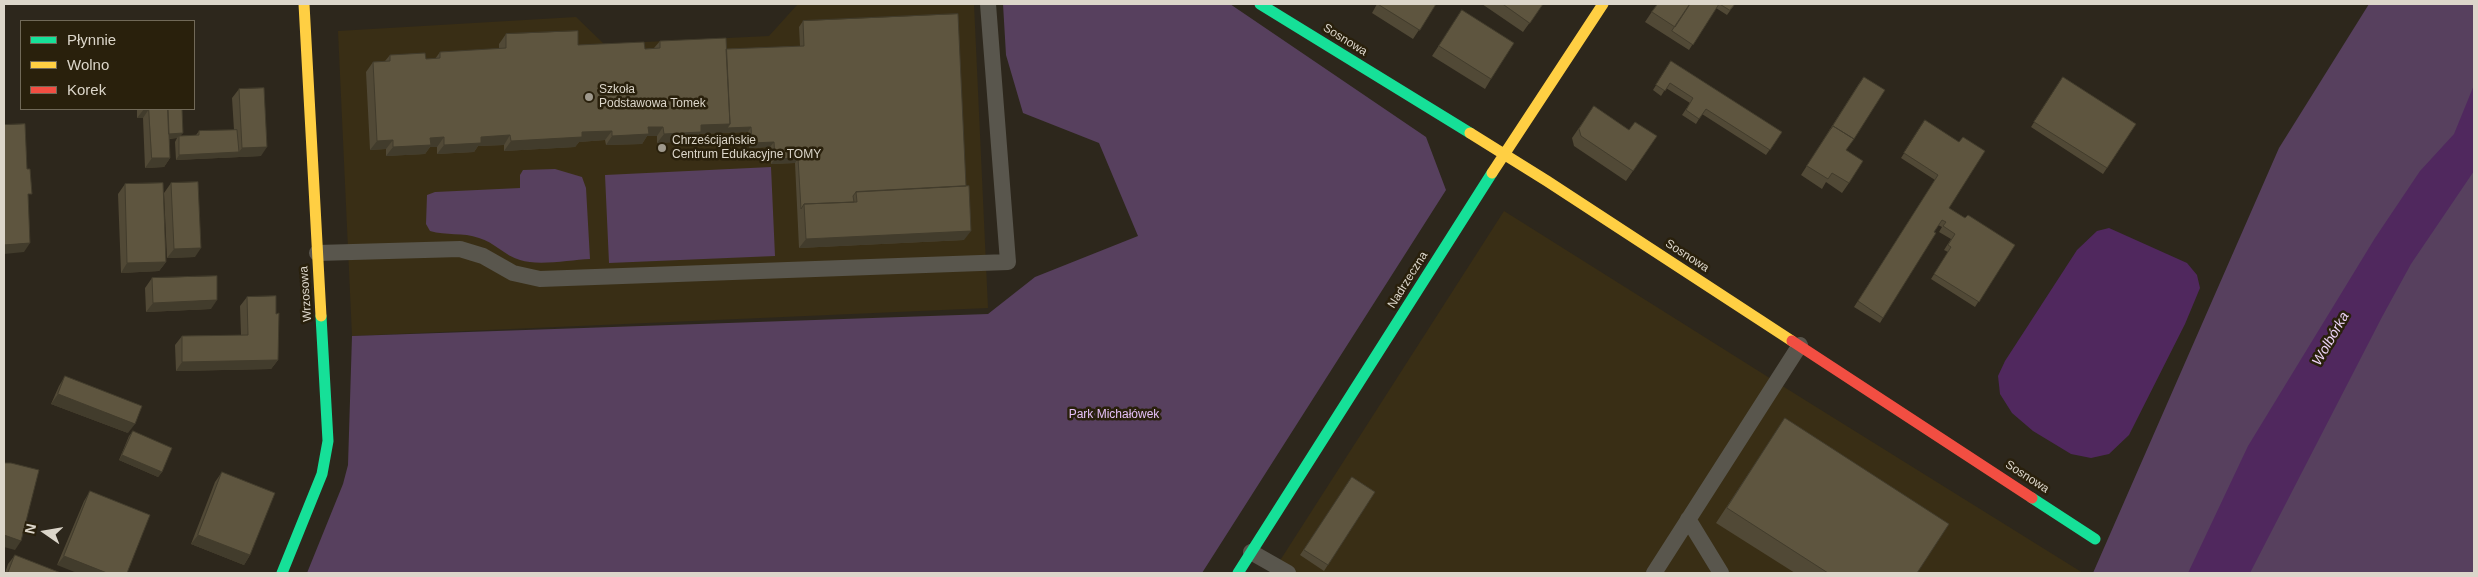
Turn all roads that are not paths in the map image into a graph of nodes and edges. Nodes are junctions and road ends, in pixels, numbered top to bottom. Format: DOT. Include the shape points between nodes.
graph roads {
  1 [pos="304,4"];
  2 [pos="988,4"];
  3 [pos="1260,4"];
  4 [pos="1603,4"];
  5 [pos="1504,155"];
  6 [pos="316,252"];
  7 [pos="1800,345"];
  8 [pos="1688,519"];
  9 [pos="2095,539"];
  10 [pos="1251,552"];
  11 [pos="282,573"];
  12 [pos="1238,573"];
  13 [pos="1288,573"];
  14 [pos="1654,573"];
  15 [pos="1721,573"];
  1 -- 6 [label="street, Wrzosowa"];
  2 -- 6 [label="lane" via="1008,262 540,279 512,273 483,256 460,249"];
  3 -- 5 [label="street, Sosnowa"];
  4 -- 5 [label="street, Nadrzeczna"];
  5 -- 7 [label="street, Sosnowa"];
  5 -- 10 [label="street, Nadrzeczna"];
  6 -- 11 [label="street, Wrzosowa" via="328,441 322,474"];
  7 -- 8 [label="lane"];
  7 -- 9 [label="street, Sosnowa"];
  8 -- 14 [label="lane"];
  8 -- 15 [label="lane"];
  10 -- 12 [label="street, Nadrzeczna"];
  10 -- 13 [label="lane"];
}
